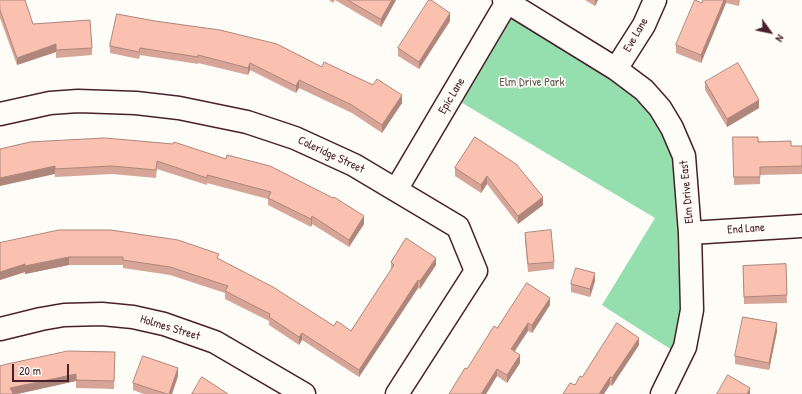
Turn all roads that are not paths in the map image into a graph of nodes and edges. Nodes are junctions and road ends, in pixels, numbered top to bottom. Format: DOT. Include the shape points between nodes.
graph roads {
  1 [pos="655,0"];
  2 [pos="506,1"];
  3 [pos="616,69"];
  4 [pos="0,114"];
  5 [pos="396,190"];
  6 [pos="802,226"];
  7 [pos="690,233"];
  8 [pos="0,330"];
  9 [pos="304,394"];
  10 [pos="397,394"];
  11 [pos="662,394"];
  1 -- 3 [label="street, Eve Lane" via="644,25"];
  2 -- 3 [label="street, Elm Drive East"];
  2 -- 5 [label="street, Epic Lane"];
  3 -- 7 [label="street, Elm Drive East" via="644,90 660,108 672,128 684,156"];
  4 -- 5 [label="street, Coleridge Street" via="50,103 78,101 136,103 179,108 247,122 295,138 354,165"];
  5 -- 10 [label="street, Coleridge Street" via="458,226 476,271"];
  6 -- 7 [label="street, End Lane"];
  7 -- 11 [label="street, Elm Drive East" via="692,310 685,347"];
  8 -- 9 [label="street, Holmes Street" via="64,315 102,314 133,317 164,324 215,342"];
}
